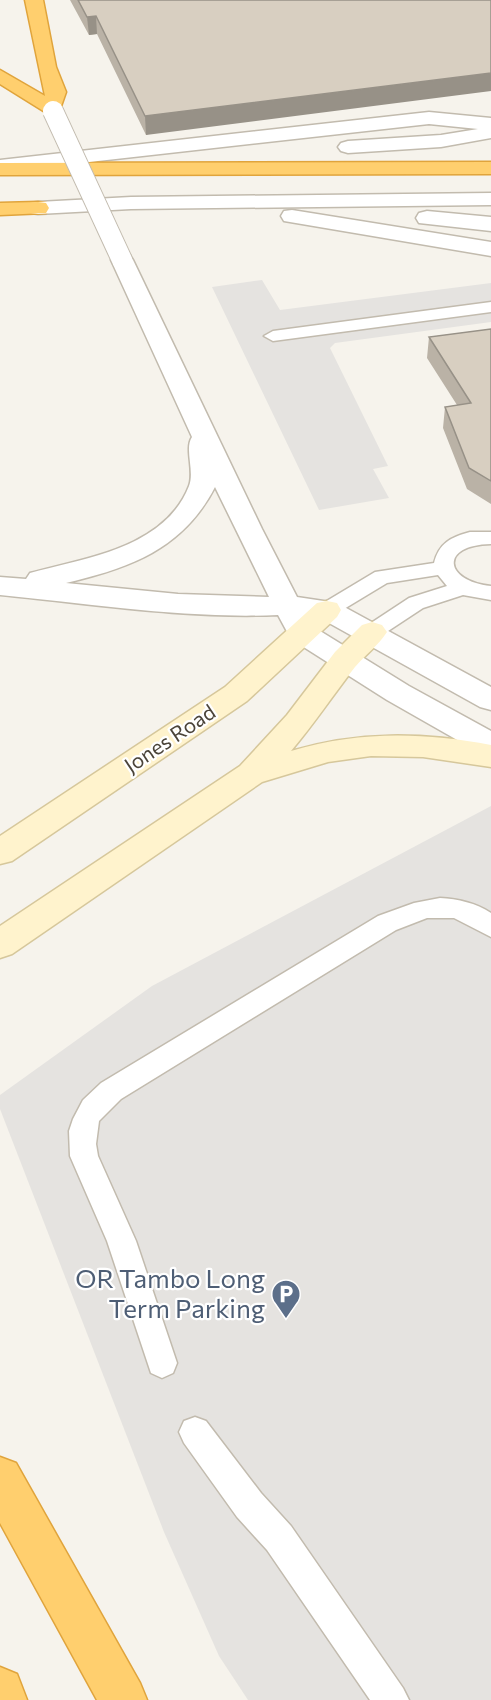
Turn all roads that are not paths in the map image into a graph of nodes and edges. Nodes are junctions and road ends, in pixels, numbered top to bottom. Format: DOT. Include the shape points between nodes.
graph roads {
  1 [pos="34,0"];
  2 [pos="0,76"];
  3 [pos="53,110"];
  4 [pos="491,124"];
  5 [pos="491,132"];
  6 [pos="0,168"];
  7 [pos="491,168"];
  8 [pos="153,169"];
  9 [pos="491,199"];
  10 [pos="166,203"];
  11 [pos="38,208"];
  12 [pos="0,209"];
  13 [pos="269,212"];
  14 [pos="0,216"];
  15 [pos="491,224"];
  16 [pos="491,249"];
  17 [pos="491,307"];
  18 [pos="273,336"];
  19 [pos="201,429"];
  20 [pos="491,538"];
  21 [pos="443,568"];
  22 [pos="0,585"];
  23 [pos="464,588"];
  24 [pos="491,593"];
  25 [pos="286,605"];
  26 [pos="327,610"];
  27 [pos="301,632"];
  28 [pos="372,632"];
  29 [pos="345,659"];
  30 [pos="491,700"];
  31 [pos="491,745"];
  32 [pos="491,756"];
  33 [pos="251,774"];
  34 [pos="0,852"];
  35 [pos="491,927"];
  36 [pos="0,944"];
  37 [pos="162,1363"];
  38 [pos="195,1432"];
  39 [pos="0,1479"];
  40 [pos="0,1691"];
  41 [pos="3,1700"];
  42 [pos="123,1700"];
  43 [pos="391,1700"];
  1 -- 3 [label="highway" via="47,68 56,92"];
  2 -- 3 [label="highway"];
  3 -- 19 [label="street, bridge"];
  4 -- 6 [label="street" via="429,118"];
  5 -- 8 [label="street" via="402,145 184,159"];
  6 -- 8 [label="highway"];
  7 -- 8 [label="highway"];
  9 -- 10 [label="street"];
  10 -- 11 [label="street"];
  10 -- 13 [label="street"];
  11 -- 12 [label="highway"];
  11 -- 14 [label="street"];
  13 -- 15 [label="street"];
  13 -- 16 [label="street"];
  17 -- 18 [label="lane"];
  19 -- 22 [label="street" via="202,486 192,505 170,528 133,552 84,571"];
  19 -- 25 [label="street"];
  20 -- 21 [label="lane" via="465,540 451,547"];
  21 -- 23 [label="lane"];
  21 -- 26 [label="lane" via="382,577"];
  22 -- 25 [label="street" via="221,606"];
  23 -- 24 [label="lane"];
  23 -- 28 [label="lane" via="416,603"];
  25 -- 26 [label="street"];
  25 -- 27 [label="street"];
  26 -- 27 [label="main road, Jones Road"];
  26 -- 28 [label="street"];
  27 -- 29 [label="street"];
  27 -- 34 [label="main road, Jones Road" via="236,694"];
  28 -- 29 [label="main road"];
  28 -- 30 [label="street"];
  29 -- 31 [label="street"];
  29 -- 33 [label="main road" via="298,723"];
  32 -- 33 [label="main road" via="449,748 353,747"];
  33 -- 36 [label="main road"];
  35 -- 37 [label="lane" via="462,908 433,906 412,911 111,1091 88,1114 83,1152 93,1183 115,1223"];
  38 -- 43 [label="lane" via="249,1505 279,1538"];
  39 -- 42 [label="highway"];
  40 -- 41 [label="highway"];
}
